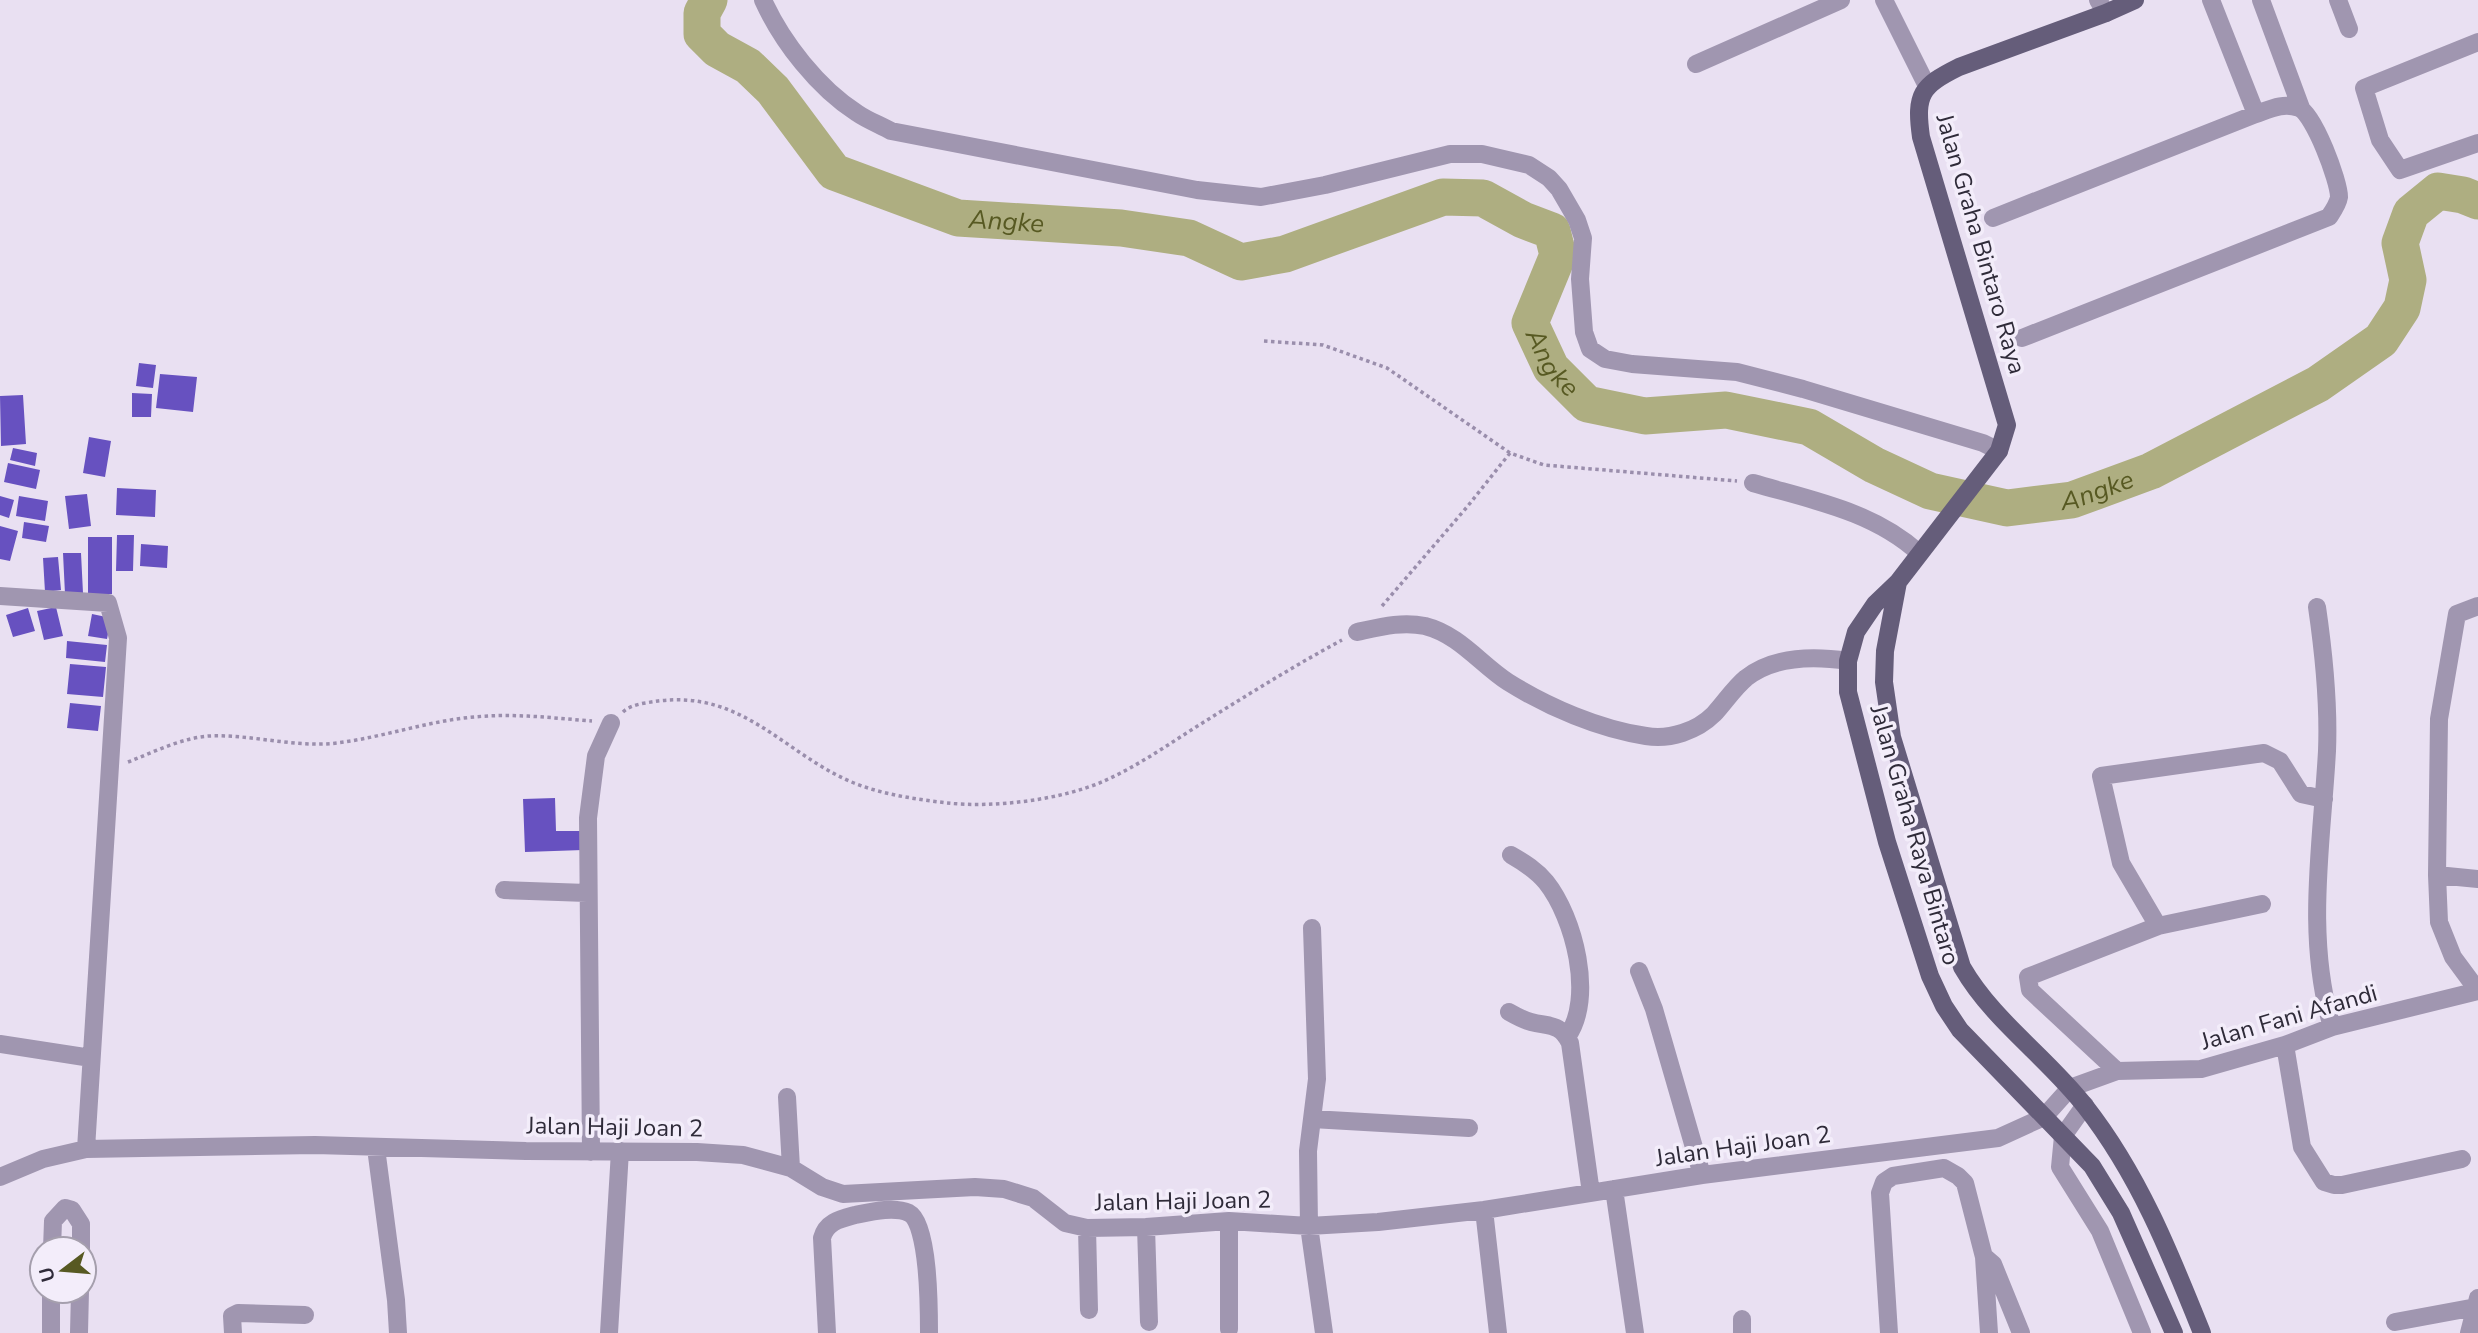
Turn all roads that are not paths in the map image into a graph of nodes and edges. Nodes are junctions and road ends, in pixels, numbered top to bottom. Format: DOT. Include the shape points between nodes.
graph roads {
  1 [pos="763,0"];
  2 [pos="1841,0"];
  3 [pos="1884,0"];
  4 [pos="2136,0"];
  5 [pos="2211,0"];
  6 [pos="2261,0"];
  7 [pos="2338,0"];
  8 [pos="2102,7"];
  9 [pos="2349,29"];
  10 [pos="2478,42"];
  11 [pos="1696,64"];
  12 [pos="1927,86"];
  13 [pos="2301,108"];
  14 [pos="2256,114"];
  15 [pos="2478,143"];
  16 [pos="1993,218"];
  17 [pos="2022,338"];
  18 [pos="1999,451"];
  19 [pos="1753,483"];
  20 [pos="1919,553"];
  21 [pos="1898,582"];
  22 [pos="0,596"];
  23 [pos="2478,606"];
  24 [pos="2317,607"];
  25 [pos="1357,632"];
  26 [pos="1848,661"];
  27 [pos="611,723"];
  28 [pos="2323,799"];
  29 [pos="1511,855"];
  30 [pos="2437,875"];
  31 [pos="2478,879"];
  32 [pos="505,890"];
  33 [pos="587,893"];
  34 [pos="2262,904"];
  35 [pos="2158,926"];
  36 [pos="1312,928"];
  37 [pos="1639,971"];
  38 [pos="2478,991"];
  39 [pos="1509,1012"];
  40 [pos="2332,1027"];
  41 [pos="1567,1037"];
  42 [pos="0,1044"];
  43 [pos="2285,1045"];
  44 [pos="91,1058"];
  45 [pos="2117,1072"];
  46 [pos="2070,1088"];
  47 [pos="787,1097"];
  48 [pos="2085,1105"];
  49 [pos="2044,1117"];
  50 [pos="1311,1119"];
  51 [pos="1469,1128"];
  52 [pos="2063,1136"];
  53 [pos="376,1148"];
  54 [pos="86,1149"];
  55 [pos="620,1151"];
  56 [pos="591,1152"];
  57 [pos="2462,1159"];
  58 [pos="791,1168"];
  59 [pos="1702,1175"];
  60 [pos="0,1177"];
  61 [pos="1614,1189"];
  62 [pos="1591,1192"];
  63 [pos="1484,1210"];
  64 [pos="1229,1221"];
  65 [pos="1309,1226"];
  66 [pos="1146,1227"];
  67 [pos="1087,1228"];
  68 [pos="52,1235"];
  69 [pos="81,1235"];
  70 [pos="1984,1257"];
  71 [pos="2477,1303"];
  72 [pos="51,1305"];
  73 [pos="80,1305"];
  74 [pos="1089,1310"];
  75 [pos="305,1315"];
  76 [pos="1149,1322"];
  77 [pos="2395,1322"];
  78 [pos="1229,1329"];
  79 [pos="51,1333"];
  80 [pos="79,1333"];
  81 [pos="233,1333"];
  82 [pos="398,1333"];
  83 [pos="609,1333"];
  84 [pos="827,1333"];
  85 [pos="929,1333"];
  86 [pos="1324,1333"];
  87 [pos="1498,1333"];
  88 [pos="1635,1333"];
  89 [pos="1889,1333"];
  90 [pos="1989,1333"];
  91 [pos="2021,1333"];
  92 [pos="2142,1333"];
  93 [pos="2174,1333"];
  94 [pos="2202,1333"];
  95 [pos="2469,1333"];
  1 -- 18 [label="street" via="805,67 857,114 891,131 1197,190 1261,197 1450,154 1482,154 1529,165 1559,189 1577,220 1583,237 1584,332 1590,349 1605,359 1737,372"];
  2 -- 11 [label="street"];
  3 -- 12 [label="street"];
  4 -- 8 [label="main road, Jalan Graha Bintaro Raya"];
  5 -- 14 [label="street"];
  6 -- 13 [label="street"];
  7 -- 9 [label="street"];
  8 -- 12 [label="main road, Jalan Graha Bintaro Raya" via="1959,67"];
  10 -- 15 [label="street" via="2364,89 2380,140 2400,170"];
  12 -- 18 [label="main road, Jalan Graha Bintaro Raya" via="1917,110 1920,137 2007,425"];
  13 -- 14 [label="street" via="2280,105"];
  13 -- 17 [label="street" via="2312,119 2337,183 2339,200 2329,217"];
  14 -- 16 [label="street"];
  18 -- 20 [label="main road, Jalan Graha Raya Bintaro"];
  19 -- 20 [label="street" via="1860,515 1901,537"];
  20 -- 21 [label="main road, Jalan Graha Raya Bintaro"];
  21 -- 26 [label="main road, Jalan Graha Raya Bintaro" via="1856,632"];
  21 -- 46 [label="main road, Jalan Graha Raya Bintaro" via="1885,650 1884,682 1892,737 1962,967 1976,993"];
  22 -- 44 [label="street" via="108,603 118,638"];
  23 -- 30 [label="street" via="2457,614 2439,719"];
  24 -- 28 [label="street" via="2328,699"];
  25 -- 26 [label="street" via="1403,623 1425,626 1446,634 1508,682 1566,712 1649,737 1696,728 1760,670 1799,659"];
  26 -- 49 [label="main road, Jalan Graha Raya Bintaro" via="1848,692 1858,731 1930,976 1960,1030"];
  27 -- 33 [label="street" via="596,756 590,787"];
  28 -- 35 [label="street" via="2301,794 2280,761 2264,753 2101,776 2121,863"];
  28 -- 40 [label="street" via="2316,926 2320,975"];
  29 -- 41 [label="street" via="1532,867 1555,895 1575,949 1581,995 1575,1026"];
  30 -- 31 [label="street"];
  30 -- 38 [label="street" via="2439,922 2453,957"];
  32 -- 33 [label="street"];
  33 -- 56 [label="street"];
  34 -- 35 [label="street"];
  35 -- 45 [label="street" via="2028,977 2030,990"];
  36 -- 50 [label="street" via="1317,1079"];
  37 -- 59 [label="street"];
  38 -- 40 [label="street, Jalan Fani Afandi"];
  39 -- 41 [label="street" via="1557,1027"];
  40 -- 43 [label="street, Jalan Fani Afandi"];
  41 -- 62 [label="street"];
  42 -- 44 [label="street"];
  43 -- 45 [label="street, Jalan Fani Afandi" via="2201,1069"];
  43 -- 57 [label="street" via="2302,1147 2325,1182 2342,1185"];
  44 -- 54 [label="street"];
  45 -- 46 [label="street, Jalan Fani Afandi"];
  46 -- 48 [label="main road, Jalan Graha Raya Bintaro"];
  46 -- 49 [label="street, Jalan Fani Afandi"];
  47 -- 58 [label="street"];
  48 -- 52 [label="street"];
  48 -- 94 [label="main road, Jalan Graha Raya Bintaro" via="2117,1149 2149,1207"];
  49 -- 52 [label="main road, Jalan Graha Raya Bintaro"];
  49 -- 59 [label="street, Jalan Haji Joan 2" via="1998,1138"];
  50 -- 51 [label="street"];
  50 -- 65 [label="street"];
  52 -- 92 [label="street" via="2060,1167 2100,1231"];
  52 -- 93 [label="main road, Jalan Graha Raya Bintaro" via="2092,1166 2121,1213"];
  53 -- 54 [label="street, Jalan Haji Joan 2"];
  53 -- 56 [label="street, Jalan Haji Joan 2"];
  53 -- 82 [label="street"];
  54 -- 60 [label="street, Jalan Haji Joan 2" via="43,1159"];
  55 -- 56 [label="street, Jalan Haji Joan 2"];
  55 -- 58 [label="street, Jalan Haji Joan 2" via="743,1155"];
  55 -- 83 [label="street"];
  58 -- 67 [label="street, Jalan Haji Joan 2" via="843,1194 1004,1189 1033,1198 1065,1223"];
  59 -- 61 [label="street, Jalan Haji Joan 2"];
  61 -- 62 [label="street, Jalan Haji Joan 2"];
  61 -- 88 [label="street"];
  62 -- 63 [label="street, Jalan Haji Joan 2"];
  63 -- 65 [label="street, Jalan Haji Joan 2"];
  63 -- 87 [label="street"];
  64 -- 65 [label="street, Jalan Haji Joan 2"];
  64 -- 66 [label="street, Jalan Haji Joan 2"];
  64 -- 78 [label="street"];
  65 -- 86 [label="street"];
  66 -- 67 [label="street, Jalan Haji Joan 2"];
  66 -- 76 [label="street"];
  67 -- 74 [label="street"];
  68 -- 69 [label="street" via="53,1221 65,1208 72,1210 81,1224"];
  70 -- 89 [label="street" via="1965,1183 1958,1176 1944,1168 1893,1176 1884,1182 1880,1193"];
  70 -- 90 [label="street"];
  70 -- 91 [label="street" via="1993,1264"];
  71 -- 77 [label="street"];
  71 -- 95 [label="street"];
  72 -- 79 [label="street"];
  73 -- 80 [label="street"];
  75 -- 81 [label="street" via="238,1313 232,1316"];
  84 -- 85 [label="street" via="824,1231 841,1219 900,1210 913,1216 920,1228"];
}
